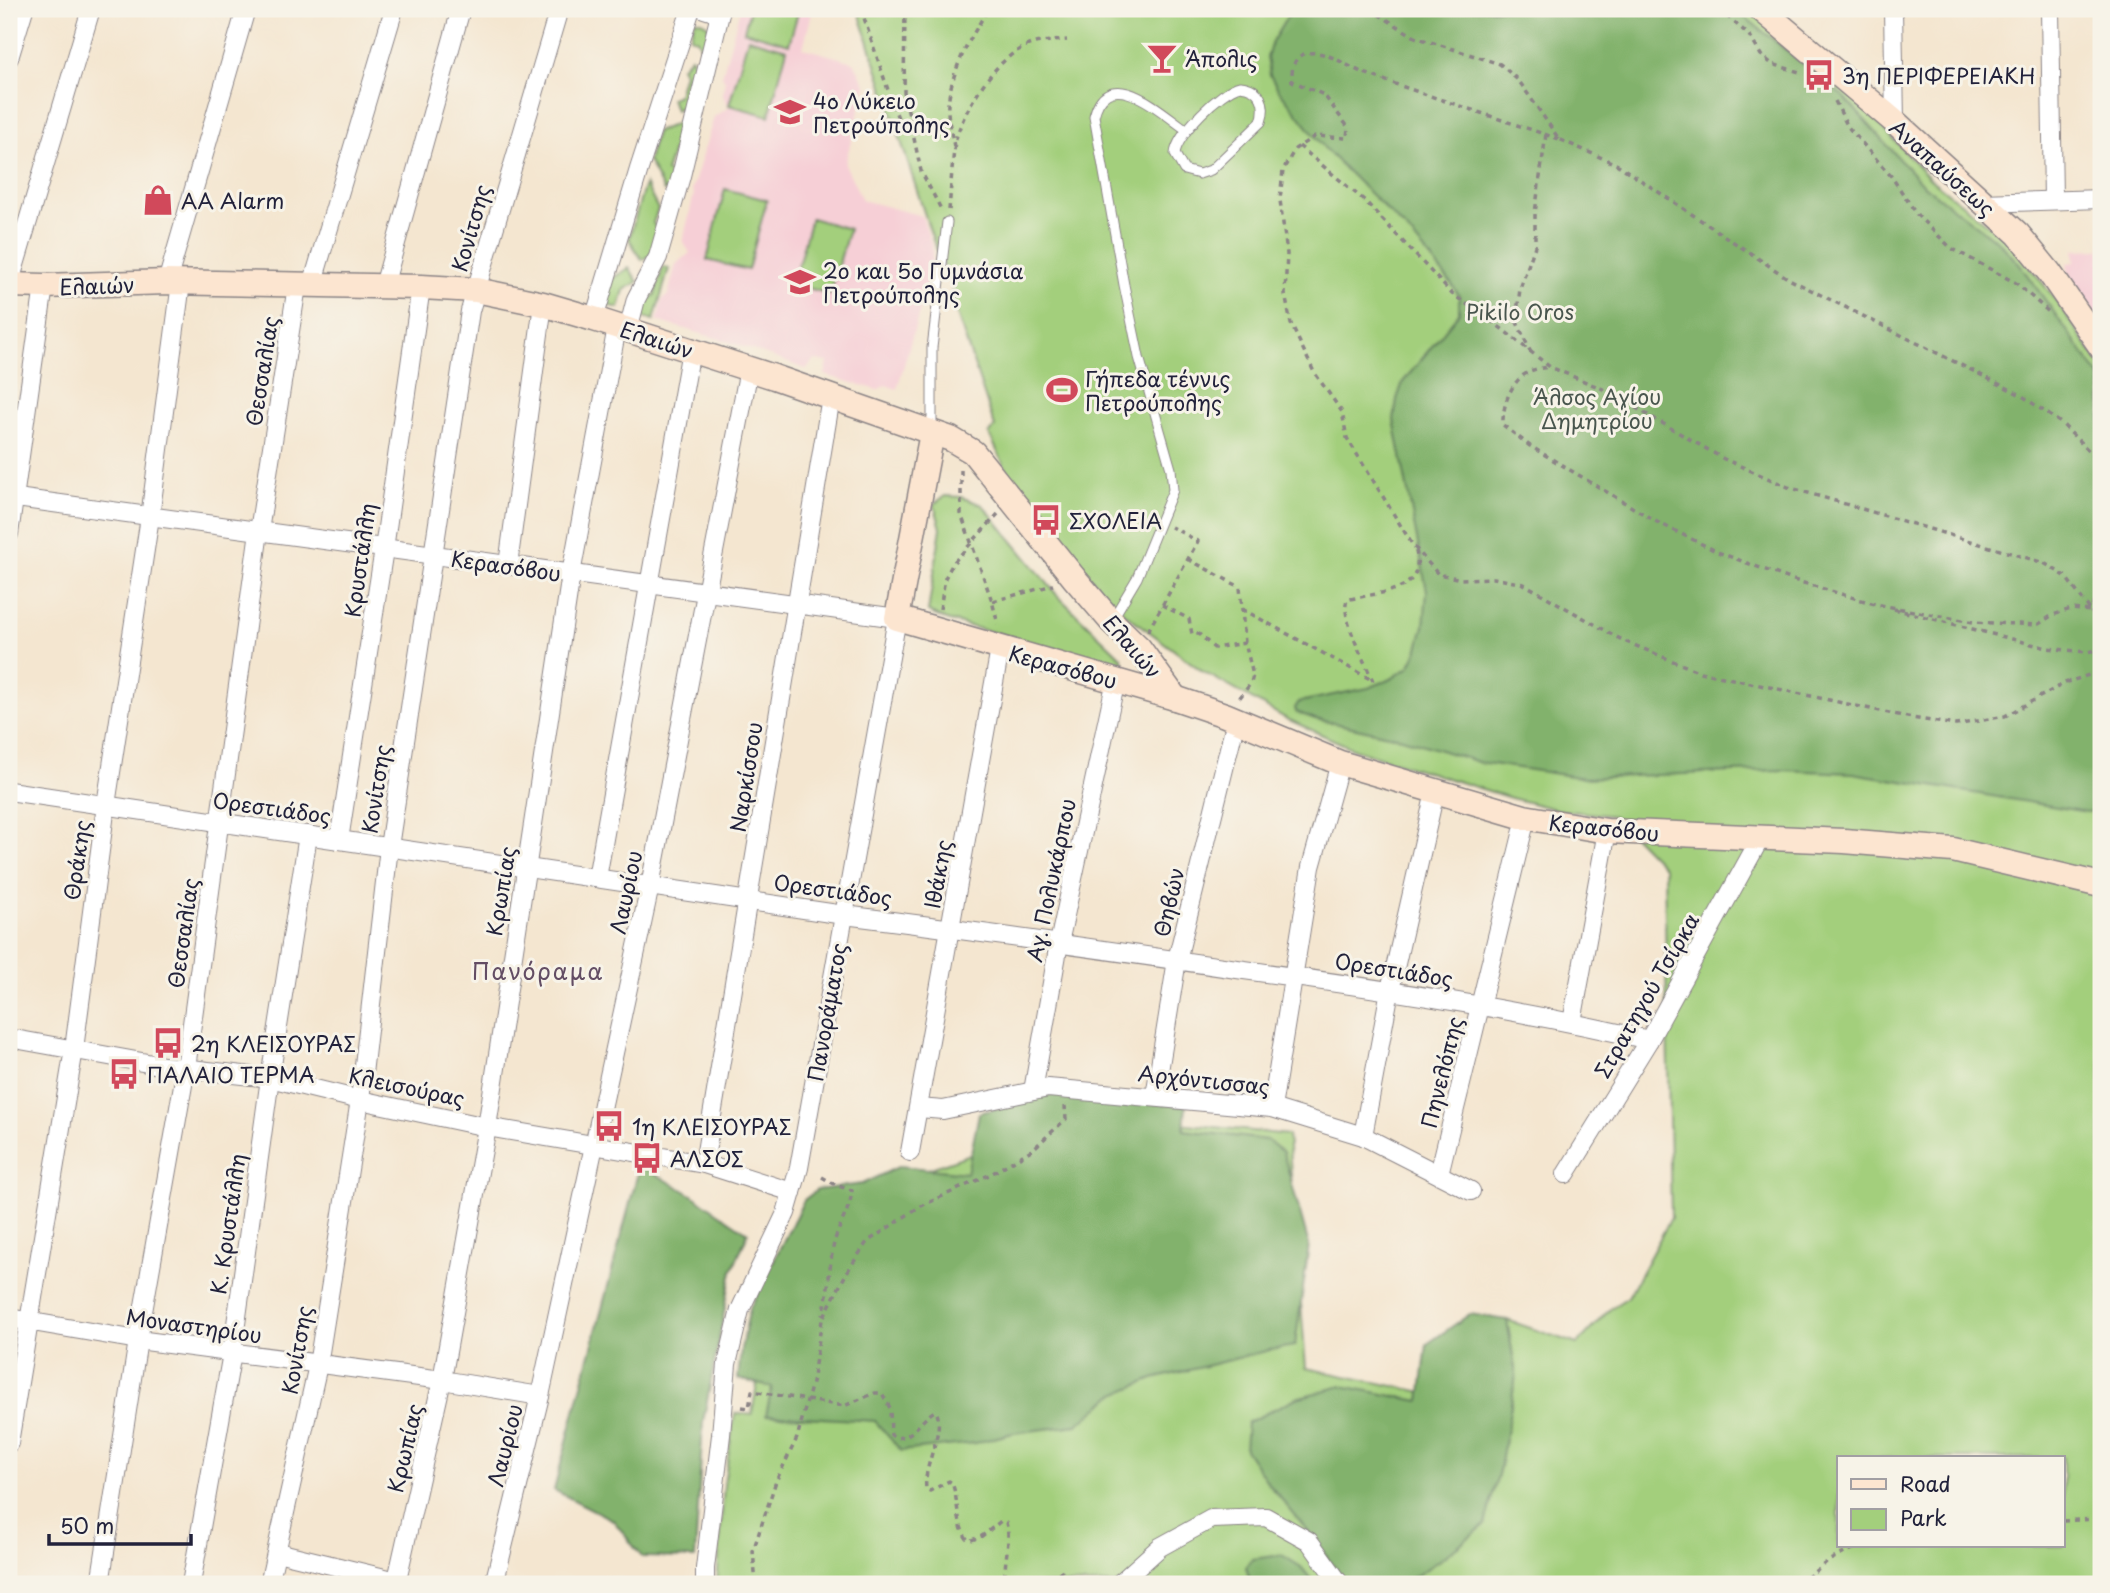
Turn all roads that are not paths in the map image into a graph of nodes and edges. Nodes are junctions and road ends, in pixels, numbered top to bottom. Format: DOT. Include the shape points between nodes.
graph roads {
  1 [pos="24,9"];
  2 [pos="91,9"];
  3 [pos="246,9"];
  4 [pos="394,9"];
  5 [pos="461,9"];
  6 [pos="559,9"];
  7 [pos="691,9"];
  8 [pos="1761,9"];
  9 [pos="1893,9"];
  10 [pos="2050,9"];
  11 [pos="712,11"];
  12 [pos="9,58"];
  13 [pos="1895,122"];
  14 [pos="1187,130"];
  15 [pos="2101,199"];
  16 [pos="2053,200"];
  17 [pos="1983,203"];
  18 [pos="947,222"];
  19 [pos="174,282"];
  20 [pos="9,285"];
  21 [pos="44,286"];
  22 [pos="305,286"];
  23 [pos="384,286"];
  24 [pos="421,287"];
  25 [pos="476,290"];
  26 [pos="543,304"];
  27 [pos="613,325"];
  28 [pos="691,350"];
  29 [pos="2098,357"];
  30 [pos="749,369"];
  31 [pos="831,397"];
  32 [pos="932,433"];
  33 [pos="11,498"];
  34 [pos="150,517"];
  35 [pos="259,531"];
  36 [pos="9,534"];
  37 [pos="384,549"];
  38 [pos="434,555"];
  39 [pos="508,565"];
  40 [pos="571,574"];
  41 [pos="648,584"];
  42 [pos="706,592"];
  43 [pos="797,604"];
  44 [pos="897,618"];
  45 [pos="1111,621"];
  46 [pos="1002,649"];
  47 [pos="1116,680"];
  48 [pos="1175,698"];
  49 [pos="1231,717"];
  50 [pos="1340,763"];
  51 [pos="9,791"];
  52 [pos="1435,792"];
  53 [pos="106,805"];
  54 [pos="1526,818"];
  55 [pos="221,822"];
  56 [pos="1607,831"];
  57 [pos="308,835"];
  58 [pos="1761,837"];
  59 [pos="339,840"];
  60 [pos="389,847"];
  61 [pos="526,867"];
  62 [pos="597,878"];
  63 [pos="2101,885"];
  64 [pos="650,886"];
  65 [pos="748,900"];
  66 [pos="844,915"];
  67 [pos="950,927"];
  68 [pos="1059,943"];
  69 [pos="1177,960"];
  70 [pos="1292,976"];
  71 [pos="1390,990"];
  72 [pos="1480,1006"];
  73 [pos="1573,1022"];
  74 [pos="9,1038"];
  75 [pos="1649,1040"];
  76 [pos="74,1049"];
  77 [pos="186,1068"];
  78 [pos="270,1077"];
  79 [pos="1033,1091"];
  80 [pos="1155,1096"];
  81 [pos="360,1100"];
  82 [pos="919,1108"];
  83 [pos="1272,1108"];
  84 [pos="486,1127"];
  85 [pos="1363,1136"];
  86 [pos="594,1144"];
  87 [pos="910,1152"];
  88 [pos="704,1164"];
  89 [pos="1439,1174"];
  90 [pos="1566,1174"];
  91 [pos="1471,1191"];
  92 [pos="792,1192"];
  93 [pos="9,1318"];
  94 [pos="28,1321"];
  95 [pos="138,1340"];
  96 [pos="232,1353"];
  97 [pos="318,1365"];
  98 [pos="442,1380"];
  99 [pos="540,1396"];
  100 [pos="9,1443"];
  101 [pos="277,1552"];
  102 [pos="397,1583"];
  103 [pos="100,1584"];
  104 [pos="191,1584"];
  105 [pos="270,1584"];
  106 [pos="494,1584"];
  107 [pos="705,1584"];
  108 [pos="1119,1584"];
  109 [pos="1340,1584"];
  1 -- 12 [label="street"];
  2 -- 20 [label="street"];
  3 -- 19 [label="street, Θράκης"];
  4 -- 22 [label="street, Θεσσαλίας"];
  5 -- 23 [label="street"];
  6 -- 25 [label="street, Κονίτσης"];
  7 -- 27 [label="street" via="639,169"];
  8 -- 13 [label="street, Αναπαύσεως"];
  9 -- 13 [label="street"];
  10 -- 16 [label="street"];
  11 -- 27 [label="street" via="681,176 658,257 636,299"];
  13 -- 17 [label="street, Αναπαύσεως"];
  14 -- 14 [label="lane" via="1175,149 1176,159 1184,170 1199,174 1210,170 1261,122 1264,106 1255,91 1232,87"];
  14 -- 45 [label="lane" via="1122,90 1113,91 1096,106 1121,271 1173,490 1137,578"];
  15 -- 16 [label="street"];
  16 -- 17 [label="street"];
  17 -- 29 [label="street, Αναπαύσεως" via="2037,256"];
  18 -- 32 [label="lane" via="932,348"];
  19 -- 21 [label="street, Ελαιών"];
  19 -- 22 [label="street, Ελαιών"];
  19 -- 34 [label="street, Θράκης"];
  20 -- 21 [label="street, Ελαιών"];
  21 -- 33 [label="street"];
  22 -- 23 [label="street, Ελαιών"];
  22 -- 35 [label="street, Θεσσαλίας"];
  23 -- 24 [label="street, Ελαιών"];
  24 -- 25 [label="street, Ελαιών"];
  24 -- 37 [label="street, Κρυστάλλη"];
  25 -- 26 [label="street, Ελαιών"];
  25 -- 38 [label="street, Κονίτσης"];
  26 -- 27 [label="street, Ελαιών"];
  26 -- 39 [label="street"];
  27 -- 28 [label="street, Ελαιών"];
  27 -- 40 [label="street, Κρωπίας"];
  28 -- 30 [label="street, Ελαιών"];
  28 -- 41 [label="street"];
  30 -- 31 [label="street, Ελαιών"];
  30 -- 42 [label="street, Λαυρίου"];
  31 -- 32 [label="street, Ελαιών"];
  31 -- 43 [label="street, Ναρκίσσου"];
  32 -- 44 [label="street, Πανοράματος"];
  32 -- 45 [label="street, Ελαιών" via="973,452"];
  33 -- 34 [label="street, Κερασόβου"];
  33 -- 36 [label="street"];
  34 -- 35 [label="street, Κερασόβου"];
  34 -- 53 [label="street, Θράκης"];
  35 -- 37 [label="street, Κερασόβου"];
  35 -- 55 [label="street, Θεσσαλίας"];
  37 -- 38 [label="street, Κερασόβου"];
  37 -- 59 [label="street, Κρυστάλλη"];
  38 -- 39 [label="street, Κερασόβου"];
  38 -- 60 [label="street, Κονίτσης"];
  39 -- 40 [label="street, Κερασόβου"];
  40 -- 41 [label="street, Κερασόβου"];
  40 -- 61 [label="street, Κρωπίας"];
  41 -- 42 [label="street, Κερασόβου"];
  41 -- 62 [label="street"];
  42 -- 43 [label="street, Κερασόβου"];
  42 -- 64 [label="street, Λαυρίου"];
  43 -- 44 [label="street, Κερασόβου"];
  43 -- 65 [label="street, Ναρκίσσου"];
  44 -- 46 [label="street, Κερασόβου"];
  44 -- 66 [label="street, Πανοράματος"];
  45 -- 48 [label="street, Ελαιών" via="1139,648"];
  46 -- 47 [label="street, Κερασόβου"];
  46 -- 67 [label="street, Ιθάκης"];
  47 -- 48 [label="street, Κερασόβου"];
  47 -- 68 [label="street, Αγ. Πολυκάρπου"];
  48 -- 49 [label="street, Κερασόβου"];
  49 -- 50 [label="street, Κερασόβου"];
  49 -- 69 [label="street, Θηβών"];
  50 -- 52 [label="street, Κερασόβου"];
  50 -- 70 [label="street" via="1311,867"];
  51 -- 53 [label="street, Ορεστιάδος"];
  52 -- 54 [label="street, Κερασόβου"];
  52 -- 71 [label="street"];
  53 -- 55 [label="street, Ορεστιάδος"];
  53 -- 76 [label="street, Θράκης"];
  54 -- 56 [label="street, Κερασόβου"];
  54 -- 72 [label="street, Πηνελόπης"];
  55 -- 57 [label="street, Ορεστιάδος"];
  55 -- 77 [label="street, Θεσσαλίας"];
  56 -- 58 [label="street, Κερασόβου"];
  56 -- 73 [label="street"];
  57 -- 59 [label="street, Ορεστιάδος"];
  57 -- 78 [label="street"];
  58 -- 63 [label="street, Κερασόβου" via="1953,850"];
  58 -- 75 [label="street, Στρατηγού Τσίρκα"];
  59 -- 60 [label="street, Ορεστιάδος"];
  60 -- 61 [label="street, Ορεστιάδος"];
  60 -- 81 [label="street, Κονίτσης"];
  61 -- 62 [label="street, Ορεστιάδος"];
  61 -- 84 [label="street, Κρωπίας"];
  62 -- 64 [label="street, Ορεστιάδος"];
  64 -- 65 [label="street, Ορεστιάδος"];
  64 -- 86 [label="street, Λαυρίου"];
  65 -- 66 [label="street, Ορεστιάδος"];
  65 -- 88 [label="street, Ναρκίσσου"];
  66 -- 67 [label="street, Ορεστιάδος"];
  66 -- 92 [label="street, Πανοράματος"];
  67 -- 68 [label="street, Ορεστιάδος"];
  67 -- 82 [label="street, Ιθάκης"];
  68 -- 69 [label="street, Ορεστιάδος"];
  68 -- 79 [label="street, Αγ. Πολυκάρπου"];
  69 -- 70 [label="street, Ορεστιάδος"];
  69 -- 80 [label="street, Θηβών"];
  70 -- 71 [label="street, Ορεστιάδος"];
  70 -- 83 [label="street"];
  71 -- 72 [label="street, Ορεστιάδος"];
  71 -- 85 [label="street"];
  72 -- 73 [label="street, Ορεστιάδος"];
  72 -- 89 [label="street, Πηνελόπης"];
  73 -- 75 [label="street, Ορεστιάδος"];
  74 -- 76 [label="street, Κλεισούρας"];
  75 -- 90 [label="street, Στρατηγού Τσίρκα"];
  76 -- 77 [label="street, Κλεισούρας"];
  76 -- 94 [label="street, Θράκης"];
  77 -- 78 [label="street, Κλεισούρας"];
  77 -- 95 [label="street, Θεσσαλίας"];
  78 -- 81 [label="street, Κλεισούρας"];
  78 -- 96 [label="street, Κ. Κρυστάλλη"];
  79 -- 80 [label="street, Αρχόντισσας" via="1048,1088"];
  79 -- 82 [label="street, Αρχόντισσας" via="943,1110"];
  80 -- 83 [label="street, Αρχόντισσας"];
  81 -- 84 [label="street, Κλεισούρας"];
  81 -- 97 [label="street, Κονίτσης"];
  82 -- 87 [label="street, Ιθάκης"];
  83 -- 85 [label="street, Αρχόντισσας"];
  84 -- 86 [label="street, Κλεισούρας"];
  84 -- 98 [label="street, Κρωπίας"];
  85 -- 89 [label="street, Αρχόντισσας"];
  86 -- 88 [label="street, Κλεισούρας"];
  86 -- 99 [label="street, Λαυρίου"];
  88 -- 92 [label="street, Κλεισούρας"];
  89 -- 91 [label="street, Αρχόντισσας"];
  92 -- 107 [label="street, Πανοράματος" via="740,1310 727,1364"];
  93 -- 94 [label="street, Μοναστηρίου"];
  94 -- 95 [label="street, Μοναστηρίου"];
  94 -- 100 [label="street, Θράκης"];
  95 -- 96 [label="street, Μοναστηρίου"];
  95 -- 103 [label="street, Θεσσαλίας"];
  96 -- 97 [label="street, Μοναστηρίου"];
  96 -- 104 [label="street, Κ. Κρυστάλλη"];
  97 -- 98 [label="street, Μοναστηρίου"];
  97 -- 101 [label="street, Κονίτσης"];
  98 -- 99 [label="street, Μοναστηρίου"];
  98 -- 102 [label="street, Κρωπίας"];
  99 -- 106 [label="street, Λαυρίου"];
  101 -- 102 [label="street"];
  101 -- 105 [label="street, Κονίτσης"];
  108 -- 109 [label="street" via="1160,1547 1211,1519 1266,1517 1308,1541"];
}
